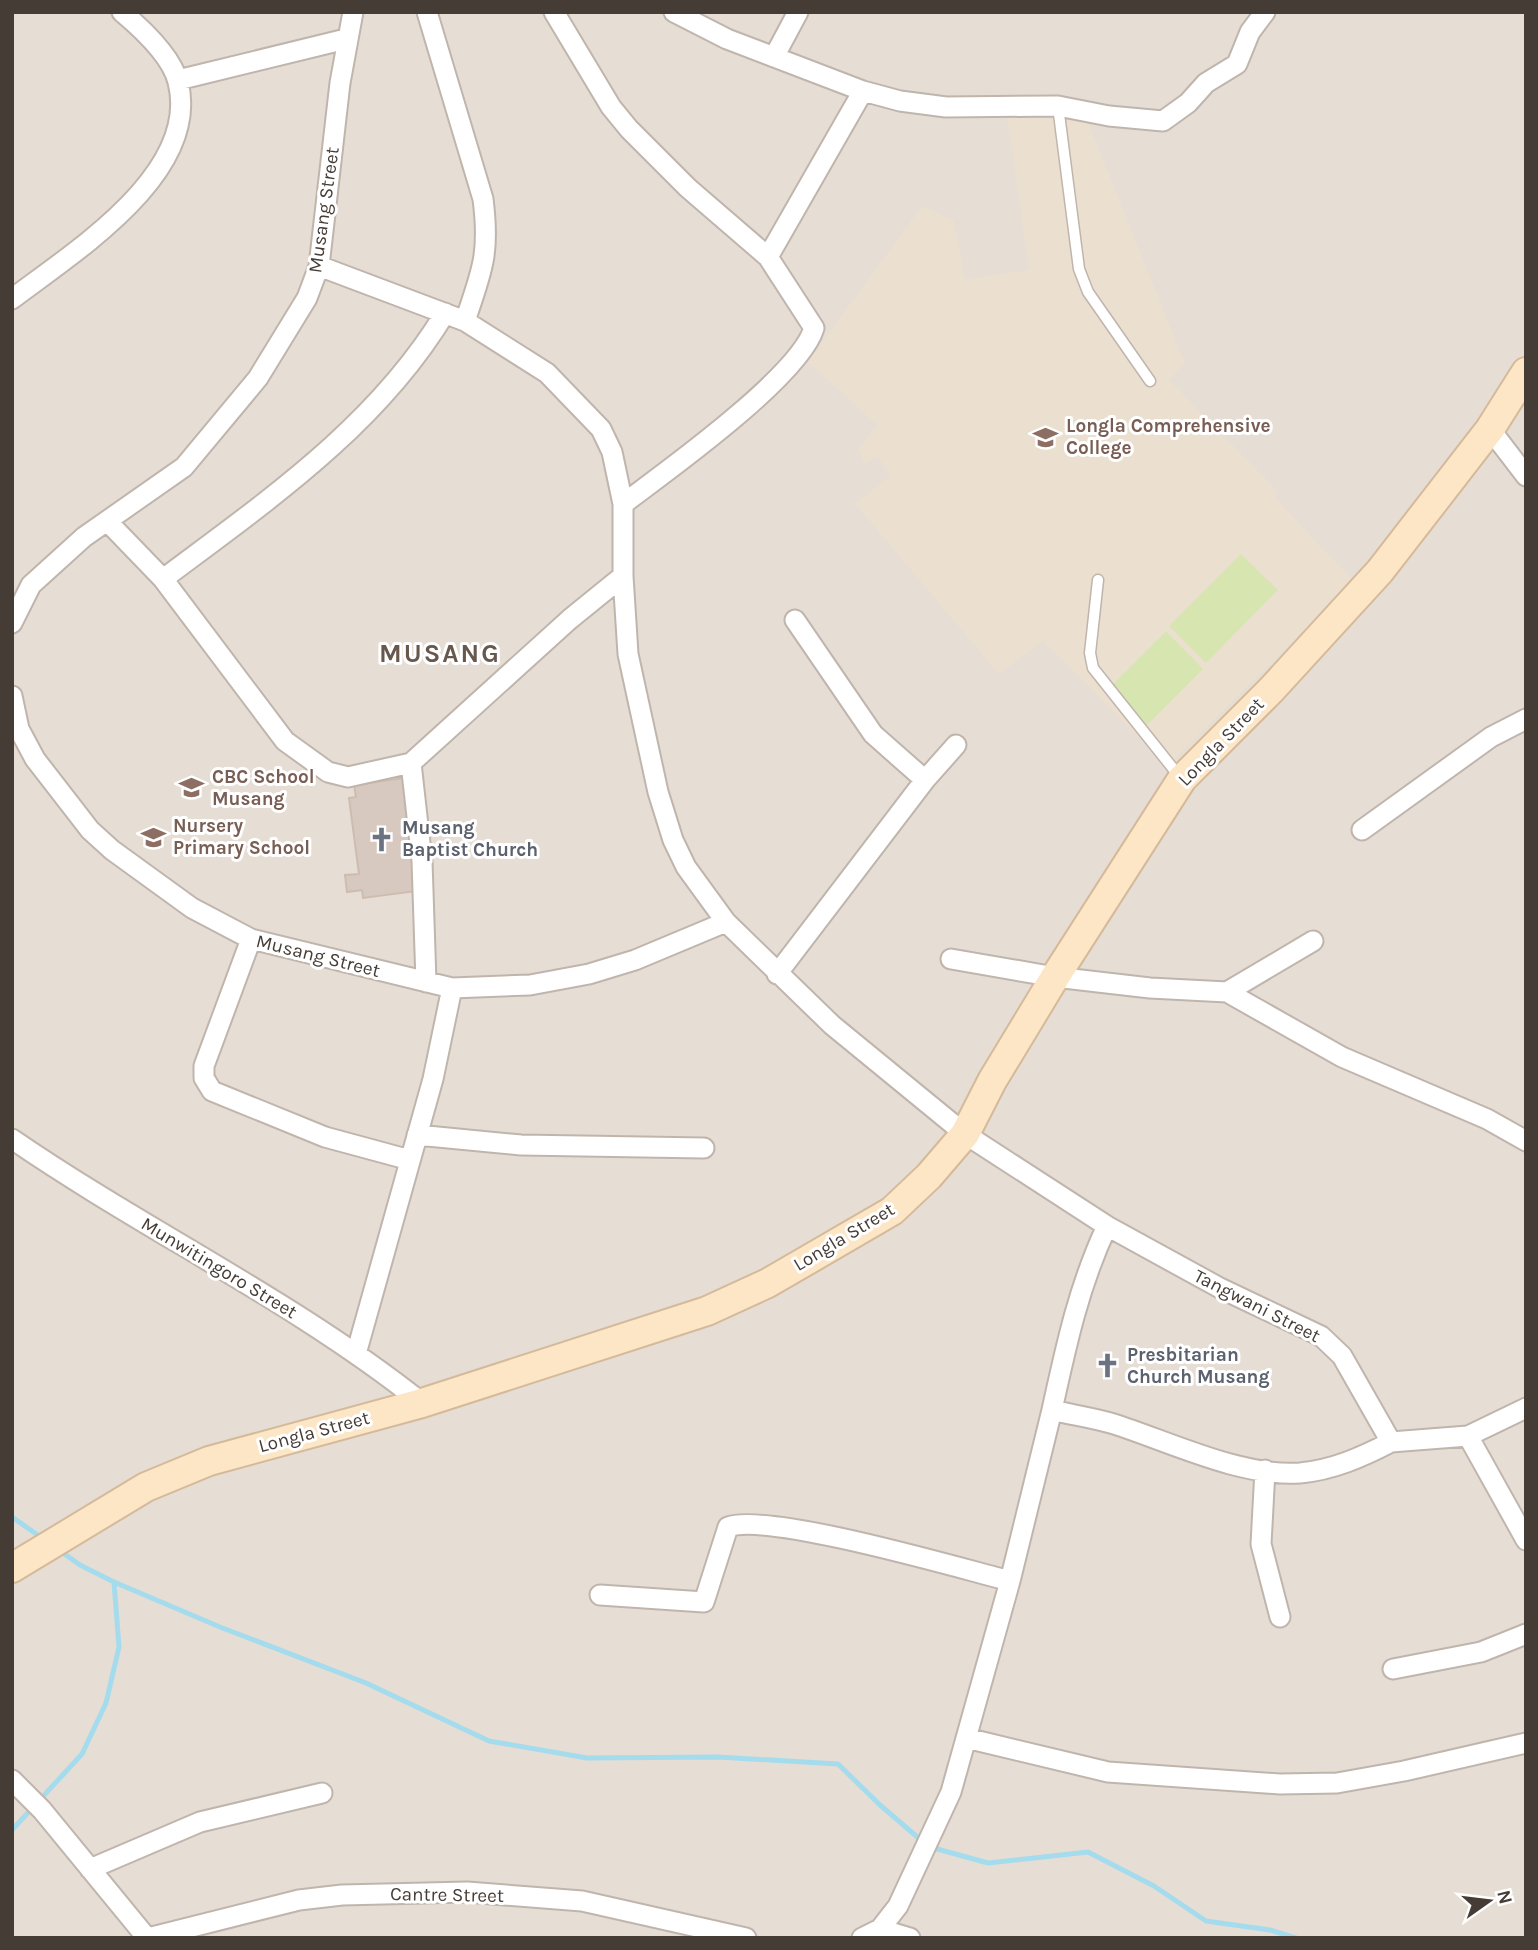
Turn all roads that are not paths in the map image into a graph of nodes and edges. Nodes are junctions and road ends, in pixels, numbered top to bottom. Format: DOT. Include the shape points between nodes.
graph roads {
  1 [pos="122,12"];
  2 [pos="353,12"];
  3 [pos="426,12"];
  4 [pos="554,12"];
  5 [pos="674,12"];
  6 [pos="798,12"];
  7 [pos="1265,12"];
  8 [pos="346,39"];
  9 [pos="775,57"];
  10 [pos="178,80"];
  11 [pos="863,91"];
  12 [pos="1058,106"];
  13 [pos="768,257"];
  14 [pos="319,266"];
  15 [pos="12,299"];
  16 [pos="445,313"];
  17 [pos="464,321"];
  18 [pos="1526,372"];
  19 [pos="1150,381"];
  20 [pos="1490,429"];
  21 [pos="1526,477"];
  22 [pos="623,505"];
  23 [pos="107,521"];
  24 [pos="623,576"];
  25 [pos="163,579"];
  26 [pos="1098,580"];
  27 [pos="795,620"];
  28 [pos="12,623"];
  29 [pos="12,696"];
  30 [pos="1526,719"];
  31 [pos="956,745"];
  32 [pos="411,763"];
  33 [pos="1182,779"];
  34 [pos="925,780"];
  35 [pos="1362,830"];
  36 [pos="726,922"];
  37 [pos="251,939"];
  38 [pos="1313,941"];
  39 [pos="951,959"];
  40 [pos="777,974"];
  41 [pos="1055,977"];
  42 [pos="426,982"];
  43 [pos="452,988"];
  44 [pos="1227,992"];
  45 [pos="965,1134"];
  46 [pos="418,1135"];
  47 [pos="12,1139"];
  48 [pos="1526,1141"];
  49 [pos="704,1148"];
  50 [pos="410,1160"];
  51 [pos="1107,1226"];
  52 [pos="356,1354"];
  53 [pos="422,1403"];
  54 [pos="1526,1408"];
  55 [pos="1052,1410"];
  56 [pos="1468,1436"];
  57 [pos="1391,1442"];
  58 [pos="1265,1470"];
  59 [pos="1526,1540"];
  60 [pos="21,1563"];
  61 [pos="1010,1581"];
  62 [pos="600,1595"];
  63 [pos="1280,1617"];
  64 [pos="1526,1634"];
  65 [pos="1392,1669"];
  66 [pos="966,1738"];
  67 [pos="1526,1743"];
  68 [pos="12,1780"];
  69 [pos="322,1793"];
  70 [pos="90,1869"];
  71 [pos="871,1933"];
  72 [pos="147,1938"];
  73 [pos="746,1938"];
  74 [pos="910,1938"];
  1 -- 10 [label="street" via="148,33"];
  2 -- 8 [label="street, Musang Street"];
  3 -- 17 [label="street" via="483,199 487,227 486,257"];
  4 -- 13 [label="street" via="629,129"];
  5 -- 9 [label="street"];
  6 -- 9 [label="street"];
  7 -- 12 [label="street" via="1250,32 1237,64 1206,83 1163,121"];
  8 -- 10 [label="street"];
  8 -- 14 [label="street, Musang Street"];
  9 -- 11 [label="street"];
  10 -- 15 [label="street" via="182,114 158,175"];
  11 -- 12 [label="street" via="946,107"];
  11 -- 13 [label="street"];
  12 -- 19 [label="lane" via="1079,269 1088,292"];
  13 -- 22 [label="street" via="812,321 810,341 790,366 717,432"];
  14 -- 16 [label="street, Tangwani Street"];
  14 -- 23 [label="street, Musang Street" via="307,298 258,378 199,451 184,467"];
  16 -- 17 [label="street, Tangwani Street"];
  16 -- 25 [label="street" via="425,346 338,443"];
  17 -- 22 [label="street, Tangwani Street" via="547,373 601,429 612,452"];
  18 -- 20 [label="main road, Longla Street"];
  20 -- 21 [label="street"];
  20 -- 33 [label="main road, Longla Street" via="1380,571"];
  22 -- 24 [label="street, Tangwani Street"];
  23 -- 25 [label="street"];
  23 -- 28 [label="street, Musang Street" via="31,585"];
  24 -- 32 [label="street"];
  24 -- 36 [label="street, Tangwani Street" via="628,654 658,792 686,867"];
  25 -- 32 [label="street" via="285,741 305,758 328,772 348,777"];
  26 -- 33 [label="lane" via="1090,653 1093,668"];
  27 -- 34 [label="street" via="873,734"];
  29 -- 37 [label="street, Musang Street" via="19,729 35,759 90,830 192,908"];
  30 -- 35 [label="street" via="1491,737"];
  31 -- 34 [label="street"];
  32 -- 42 [label="street" via="422,861"];
  33 -- 41 [label="main road, Longla Street"];
  34 -- 40 [label="street"];
  36 -- 40 [label="street, Tangwani Street"];
  36 -- 43 [label="street, Musang Street" via="589,974 530,985"];
  37 -- 42 [label="street, Musang Street"];
  37 -- 50 [label="street" via="204,1066 212,1091 325,1137"];
  38 -- 44 [label="street"];
  39 -- 41 [label="street"];
  40 -- 45 [label="street, Tangwani Street"];
  41 -- 44 [label="street"];
  41 -- 45 [label="main road, Longla Street"];
  42 -- 43 [label="street, Musang Street"];
  43 -- 46 [label="street"];
  44 -- 48 [label="street" via="1342,1057 1487,1119"];
  45 -- 51 [label="street, Tangwani Street"];
  45 -- 53 [label="main road, Longla Street" via="892,1211 768,1283 707,1311"];
  46 -- 49 [label="street" via="521,1145"];
  46 -- 50 [label="street"];
  47 -- 52 [label="street, Munwitingoro Street"];
  50 -- 52 [label="street"];
  51 -- 55 [label="street" via="1072,1316"];
  51 -- 57 [label="street, Tangwani Street" via="1321,1336 1342,1356"];
  52 -- 53 [label="street, Munwitingoro Street"];
  53 -- 60 [label="main road, Longla Street" via="209,1461 146,1487"];
  54 -- 56 [label="street"];
  55 -- 58 [label="street"];
  55 -- 61 [label="street"];
  56 -- 57 [label="street"];
  56 -- 59 [label="street"];
  57 -- 58 [label="street" via="1332,1468 1299,1473"];
  58 -- 63 [label="street" via="1261,1544"];
  61 -- 62 [label="street" via="806,1531 740,1522 728,1527 704,1602"];
  61 -- 66 [label="street"];
  64 -- 65 [label="street" via="1481,1652"];
  66 -- 67 [label="street" via="1108,1772 1280,1784 1338,1783"];
  66 -- 71 [label="street" via="951,1792 898,1906"];
  68 -- 70 [label="street"];
  69 -- 70 [label="street" via="200,1822"];
  70 -- 72 [label="street"];
  71 -- 74 [label="street"];
  72 -- 73 [label="street, Cantre Street" via="299,1900 467,1892 582,1901"];
}
